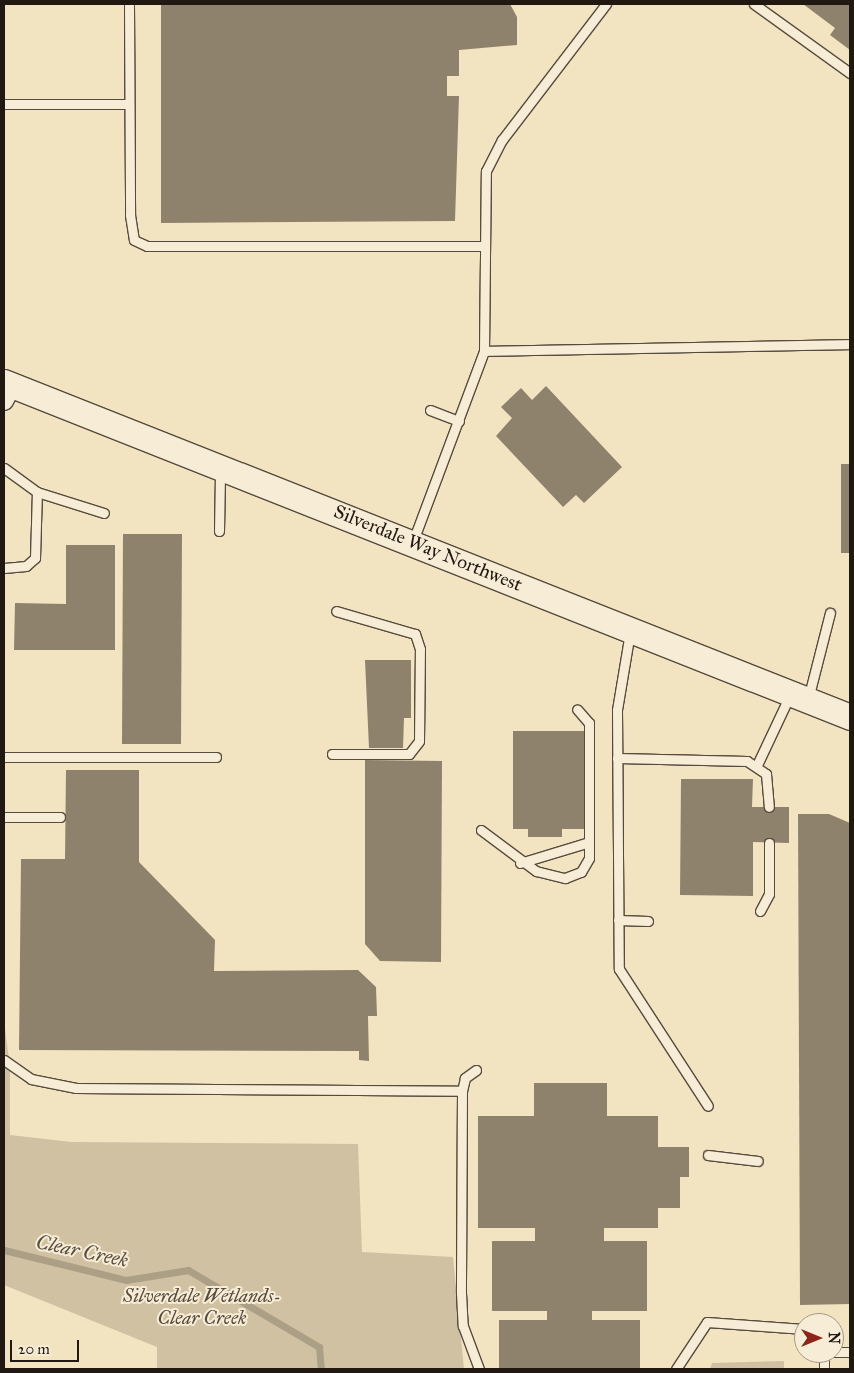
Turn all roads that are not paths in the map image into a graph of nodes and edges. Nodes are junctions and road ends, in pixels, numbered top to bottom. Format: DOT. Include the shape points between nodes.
graph roads {
  1 [pos="129,4"];
  2 [pos="606,4"];
  3 [pos="754,4"];
  4 [pos="850,73"];
  5 [pos="4,104"];
  6 [pos="129,104"];
  7 [pos="484,246"];
  8 [pos="850,344"];
  9 [pos="484,351"];
  10 [pos="6,389"];
  11 [pos="430,410"];
  12 [pos="459,421"];
  13 [pos="220,465"];
  14 [pos="4,468"];
  15 [pos="36,492"];
  16 [pos="104,513"];
  17 [pos="219,531"];
  18 [pos="413,541"];
  19 [pos="4,568"];
  20 [pos="336,611"];
  21 [pos="830,613"];
  22 [pos="631,630"];
  23 [pos="799,696"];
  24 [pos="577,709"];
  25 [pos="850,717"];
  26 [pos="332,754"];
  27 [pos="4,757"];
  28 [pos="216,757"];
  29 [pos="617,758"];
  30 [pos="757,765"];
  31 [pos="769,807"];
  32 [pos="4,817"];
  33 [pos="60,817"];
  34 [pos="481,830"];
  35 [pos="589,842"];
  36 [pos="769,842"];
  37 [pos="520,863"];
  38 [pos="760,911"];
  39 [pos="618,920"];
  40 [pos="648,921"];
  41 [pos="4,1060"];
  42 [pos="476,1070"];
  43 [pos="462,1091"];
  44 [pos="708,1106"];
  45 [pos="708,1155"];
  46 [pos="758,1161"];
  47 [pos="794,1328"];
  48 [pos="479,1369"];
  49 [pos="676,1369"];
  1 -- 6 [label="lane"];
  2 -- 7 [label="lane" via="502,140 486,171"];
  3 -- 4 [label="lane"];
  5 -- 6 [label="lane"];
  6 -- 7 [label="lane" via="130,230 134,240 147,246"];
  7 -- 9 [label="lane"];
  8 -- 9 [label="lane"];
  9 -- 12 [label="lane"];
  10 -- 13 [label="main road, Silverdale Way Northwest"];
  11 -- 12 [label="lane"];
  12 -- 18 [label="lane"];
  13 -- 17 [label="lane"];
  13 -- 18 [label="main road, Silverdale Way Northwest"];
  14 -- 15 [label="lane"];
  15 -- 16 [label="lane"];
  15 -- 19 [label="lane" via="35,558 26,566"];
  18 -- 22 [label="main road, Silverdale Way Northwest"];
  20 -- 26 [label="lane" via="415,634 420,649 419,741 409,754"];
  21 -- 23 [label="lane"];
  22 -- 23 [label="main road, Silverdale Way Northwest"];
  22 -- 29 [label="lane" via="617,710"];
  23 -- 25 [label="main road, Silverdale Way Northwest"];
  23 -- 30 [label="lane"];
  24 -- 35 [label="lane" via="589,723"];
  27 -- 28 [label="lane"];
  29 -- 30 [label="lane"];
  29 -- 39 [label="lane"];
  30 -- 31 [label="lane" via="766,774"];
  32 -- 33 [label="lane"];
  34 -- 37 [label="lane"];
  35 -- 37 [label="lane"];
  35 -- 37 [label="lane" via="589,858 581,872 565,878"];
  36 -- 38 [label="lane" via="769,894"];
  39 -- 40 [label="lane"];
  39 -- 44 [label="lane" via="619,969"];
  41 -- 43 [label="lane" via="31,1079 76,1088"];
  42 -- 43 [label="lane" via="465,1078"];
  43 -- 48 [label="lane" via="463,1326"];
  45 -- 46 [label="lane"];
  47 -- 49 [label="lane" via="707,1322"];
}
